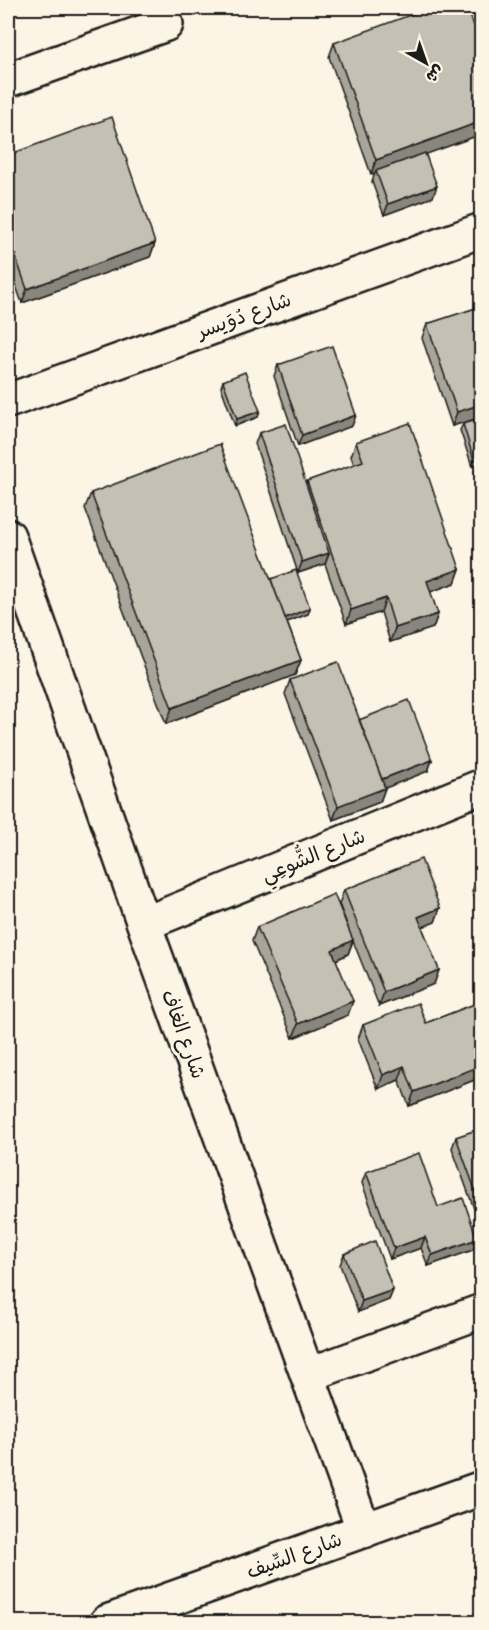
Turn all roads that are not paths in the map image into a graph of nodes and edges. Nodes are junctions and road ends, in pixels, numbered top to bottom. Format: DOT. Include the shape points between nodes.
graph roads {
  1 [pos="166,24"];
  2 [pos="8,80"];
  3 [pos="482,230"];
  4 [pos="8,401"];
  5 [pos="8,536"];
  6 [pos="482,786"];
  7 [pos="144,924"];
  8 [pos="482,1311"];
  9 [pos="308,1375"];
  10 [pos="482,1488"];
  11 [pos="364,1531"];
  12 [pos="107,1623"];
  1 -- 2 [label="street"];
  3 -- 4 [label="street, شارع دُوَيسر"];
  5 -- 7 [label="street, شارع الغاف"];
  6 -- 7 [label="street, شارع الشُّوعِي"];
  7 -- 9 [label="street, شارع الغاف"];
  8 -- 9 [label="street"];
  9 -- 11 [label="street, شارع الغاف"];
  10 -- 11 [label="street, شارع السِّيف"];
  11 -- 12 [label="street, شارع السِّيف"];
}
